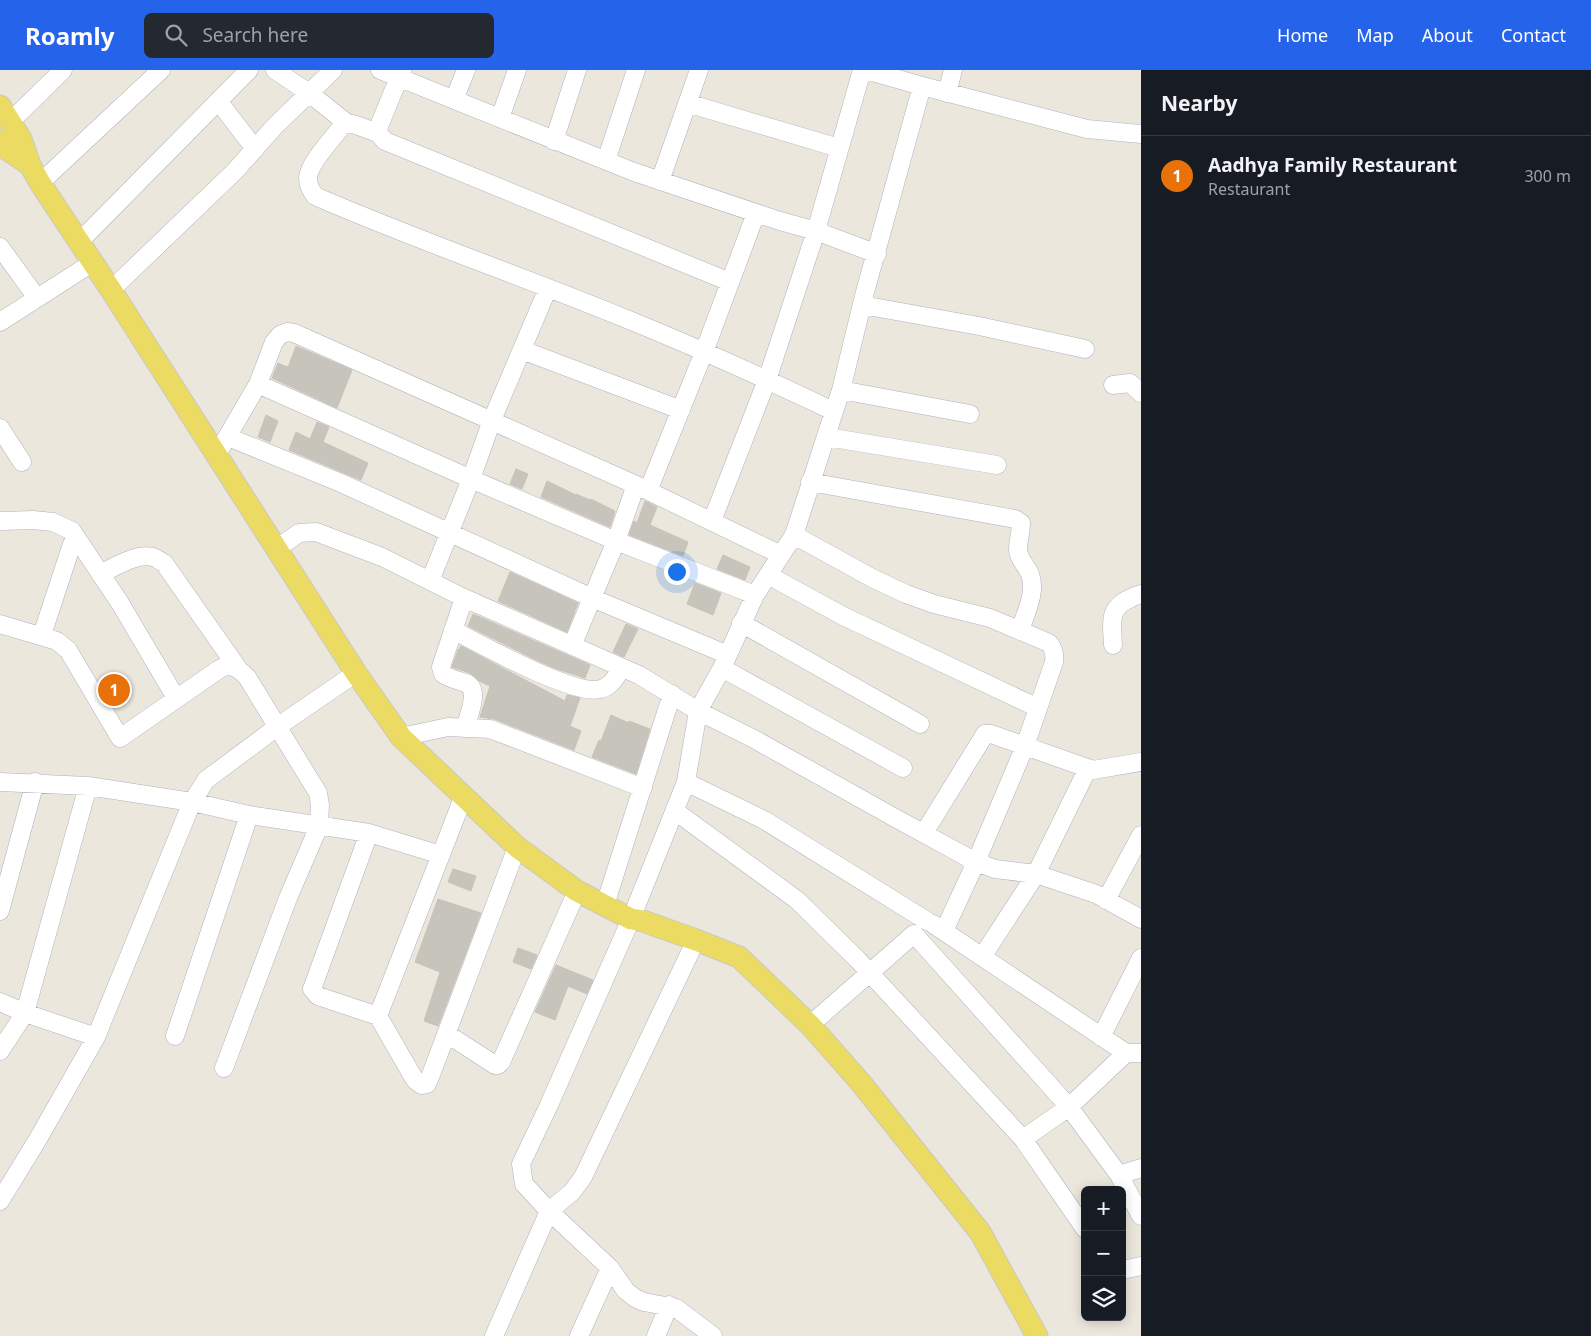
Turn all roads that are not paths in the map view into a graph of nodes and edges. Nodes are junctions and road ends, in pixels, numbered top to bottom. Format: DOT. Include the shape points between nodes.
graph roads {
  1 [pos="63,70"];
  2 [pos="161,70"];
  3 [pos="249,70"];
  4 [pos="275,70"];
  5 [pos="333,70"];
  6 [pos="380,70"];
  7 [pos="466,70"];
  8 [pos="517,70"];
  9 [pos="577,70"];
  10 [pos="636,70"];
  11 [pos="699,70"];
  12 [pos="862,70"];
  13 [pos="866,70"];
  14 [pos="953,70"];
  15 [pos="400,74"];
  16 [pos="922,86"];
  17 [pos="309,93"];
  18 [pos="947,93"];
  19 [pos="454,100"];
  20 [pos="218,102"];
  21 [pos="687,104"];
  22 [pos="5,114"];
  23 [pos="500,118"];
  24 [pos="348,124"];
  25 [pos="378,133"];
  26 [pos="1141,134"];
  27 [pos="0,141"];
  28 [pos="554,141"];
  29 [pos="839,148"];
  30 [pos="254,149"];
  31 [pos="606,161"];
  32 [pos="35,174"];
  33 [pos="660,181"];
  34 [pos="756,213"];
  35 [pos="816,231"];
  36 [pos="78,243"];
  37 [pos="0,247"];
  38 [pos="877,254"];
  39 [pos="92,263"];
  40 [pos="730,282"];
  41 [pos="548,288"];
  42 [pos="111,290"];
  43 [pos="38,298"];
  44 [pos="862,305"];
  45 [pos="0,322"];
  46 [pos="1085,349"];
  47 [pos="522,350"];
  48 [pos="704,352"];
  49 [pos="767,380"];
  50 [pos="258,384"];
  51 [pos="1113,384"];
  52 [pos="841,390"];
  53 [pos="1141,393"];
  54 [pos="681,410"];
  55 [pos="833,411"];
  56 [pos="970,414"];
  57 [pos="492,420"];
  58 [pos="0,428"];
  59 [pos="827,437"];
  60 [pos="228,438"];
  61 [pos="216,456"];
  62 [pos="22,462"];
  63 [pos="997,465"];
  64 [pos="471,479"];
  65 [pos="810,482"];
  66 [pos="642,488"];
  67 [pos="712,522"];
  68 [pos="1,523"];
  69 [pos="450,533"];
  70 [pos="794,535"];
  71 [pos="616,541"];
  72 [pos="72,544"];
  73 [pos="276,549"];
  74 [pos="781,555"];
  75 [pos="100,574"];
  76 [pos="768,575"];
  77 [pos="430,580"];
  78 [pos="1141,594"];
  79 [pos="755,595"];
  80 [pos="464,598"];
  81 [pos="592,598"];
  82 [pos="741,622"];
  83 [pos="0,624"];
  84 [pos="453,630"];
  85 [pos="1020,631"];
  86 [pos="42,635"];
  87 [pos="1113,645"];
  88 [pos="572,646"];
  89 [pos="725,661"];
  90 [pos="237,667"];
  91 [pos="622,668"];
  92 [pos="356,673"];
  93 [pos="672,694"];
  94 [pos="176,698"];
  95 [pos="1038,708"];
  96 [pos="698,711"];
  97 [pos="920,724"];
  98 [pos="277,726"];
  99 [pos="465,728"];
  100 [pos="401,737"];
  101 [pos="1024,746"];
  102 [pos="1141,762"];
  103 [pos="903,768"];
  104 [pos="1088,768"];
  105 [pos="0,782"];
  106 [pos="35,782"];
  107 [pos="686,782"];
  108 [pos="88,786"];
  109 [pos="643,788"];
  110 [pos="463,798"];
  111 [pos="192,802"];
  112 [pos="675,811"];
  113 [pos="249,815"];
  114 [pos="319,826"];
  115 [pos="369,833"];
  116 [pos="924,833"];
  117 [pos="1141,835"];
  118 [pos="518,847"];
  119 [pos="441,855"];
  120 [pos="976,862"];
  121 [pos="1036,874"];
  122 [pos="577,891"];
  123 [pos="1106,900"];
  124 [pos="605,905"];
  125 [pos="0,911"];
  126 [pos="631,918"];
  127 [pos="1141,920"];
  128 [pos="927,921"];
  129 [pos="944,931"];
  130 [pos="914,934"];
  131 [pos="696,940"];
  132 [pos="982,957"];
  133 [pos="1141,958"];
  134 [pos="870,973"];
  135 [pos="0,1002"];
  136 [pos="26,1013"];
  137 [pos="378,1016"];
  138 [pos="810,1025"];
  139 [pos="447,1034"];
  140 [pos="175,1036"];
  141 [pos="96,1037"];
  142 [pos="1101,1037"];
  143 [pos="0,1051"];
  144 [pos="1133,1053"];
  145 [pos="224,1068"];
  146 [pos="1069,1106"];
  147 [pos="1023,1140"];
  148 [pos="1141,1168"];
  149 [pos="1119,1175"];
  150 [pos="0,1201"];
  151 [pos="549,1211"];
  152 [pos="1141,1216"];
  153 [pos="1081,1223"];
  154 [pos="1141,1266"];
  155 [pos="610,1268"];
  156 [pos="1126,1269"];
  157 [pos="669,1305"];
  158 [pos="494,1336"];
  159 [pos="579,1336"];
  160 [pos="656,1336"];
  161 [pos="714,1336"];
  162 [pos="1037,1336"];
  1 -- 22 [label="street"];
  2 -- 32 [label="street"];
  3 -- 20 [label="street"];
  4 -- 17 [label="street"];
  5 -- 17 [label="street"];
  6 -- 15 [label="street"];
  7 -- 19 [label="street"];
  8 -- 23 [label="street"];
  9 -- 28 [label="street"];
  10 -- 31 [label="street"];
  11 -- 21 [label="street"];
  12 -- 29 [label="street"];
  13 -- 16 [label="street"];
  14 -- 18 [label="street"];
  15 -- 19 [label="street"];
  15 -- 25 [label="street"];
  16 -- 18 [label="street"];
  16 -- 38 [label="street"];
  17 -- 24 [label="street"];
  17 -- 30 [label="street"];
  18 -- 26 [label="street" via="1087,129"];
  19 -- 23 [label="street"];
  20 -- 30 [label="street"];
  20 -- 36 [label="street"];
  21 -- 29 [label="street"];
  21 -- 33 [label="street"];
  22 -- 32 [label="main road" via="21,139"];
  23 -- 28 [label="street"];
  24 -- 25 [label="street"];
  24 -- 41 [label="street" via="343,125 316,160 308,176 309,188 316,196"];
  25 -- 40 [label="street" via="385,141"];
  27 -- 32 [label="main road"];
  28 -- 31 [label="street"];
  29 -- 35 [label="street"];
  30 -- 42 [label="street"];
  31 -- 33 [label="street"];
  32 -- 36 [label="main road"];
  33 -- 34 [label="street"];
  34 -- 35 [label="street"];
  34 -- 40 [label="street"];
  35 -- 38 [label="street"];
  35 -- 49 [label="street"];
  36 -- 39 [label="main road"];
  37 -- 43 [label="street"];
  38 -- 44 [label="street"];
  39 -- 42 [label="main road"];
  39 -- 43 [label="street"];
  40 -- 48 [label="street"];
  41 -- 47 [label="street"];
  41 -- 48 [label="street"];
  42 -- 61 [label="main road"];
  43 -- 45 [label="street"];
  44 -- 46 [label="street"];
  44 -- 52 [label="street"];
  47 -- 54 [label="street"];
  47 -- 57 [label="street"];
  48 -- 49 [label="street"];
  48 -- 54 [label="street"];
  49 -- 55 [label="street"];
  49 -- 67 [label="street"];
  50 -- 57 [label="street" via="274,342 280,335 294,333"];
  50 -- 60 [label="street"];
  50 -- 64 [label="street"];
  51 -- 53 [label="street" via="1130,383"];
  52 -- 55 [label="street"];
  52 -- 56 [label="street"];
  54 -- 66 [label="street"];
  55 -- 59 [label="street"];
  57 -- 64 [label="street"];
  57 -- 66 [label="street"];
  58 -- 62 [label="street"];
  59 -- 63 [label="street"];
  59 -- 65 [label="street"];
  60 -- 61 [label="street"];
  60 -- 69 [label="street"];
  61 -- 73 [label="main road"];
  64 -- 69 [label="street"];
  64 -- 71 [label="street"];
  65 -- 70 [label="street"];
  65 -- 85 [label="street" via="1015,519 1021,523 1018,548 1020,560 1032,581 1032,591"];
  66 -- 67 [label="street"];
  66 -- 71 [label="street"];
  67 -- 74 [label="street"];
  68 -- 75 [label="street" via="52,522 72,531"];
  69 -- 77 [label="street"];
  69 -- 81 [label="street"];
  70 -- 74 [label="street"];
  70 -- 85 [label="street" via="906,594 990,618"];
  71 -- 79 [label="street"];
  71 -- 81 [label="street"];
  72 -- 86 [label="street"];
  73 -- 77 [label="street" via="299,533 316,532 382,557"];
  73 -- 92 [label="main road"];
  74 -- 76 [label="street"];
  75 -- 90 [label="street" via="132,559 154,557 164,564"];
  75 -- 94 [label="street"];
  76 -- 79 [label="street"];
  76 -- 95 [label="street" via="843,616"];
  77 -- 80 [label="street"];
  78 -- 87 [label="street" via="1116,607 1112,619"];
  79 -- 82 [label="street"];
  80 -- 84 [label="street"];
  80 -- 88 [label="street"];
  81 -- 88 [label="street"];
  81 -- 89 [label="street"];
  82 -- 89 [label="street"];
  82 -- 97 [label="street"];
  83 -- 86 [label="street"];
  84 -- 91 [label="street" via="530,669 580,688 599,690 609,686"];
  84 -- 99 [label="street" via="442,667 443,674 469,684 473,689"];
  85 -- 95 [label="street" via="1049,643 1055,654"];
  86 -- 94 [label="street" via="68,650 120,738"];
  88 -- 91 [label="street"];
  89 -- 96 [label="street"];
  89 -- 103 [label="street"];
  90 -- 94 [label="street" via="224,666"];
  90 -- 98 [label="street" via="247,676"];
  91 -- 93 [label="street"];
  92 -- 98 [label="street"];
  92 -- 100 [label="main road"];
  93 -- 96 [label="street"];
  93 -- 109 [label="street"];
  95 -- 101 [label="street"];
  96 -- 107 [label="street"];
  96 -- 116 [label="street"];
  98 -- 111 [label="street" via="206,780"];
  98 -- 114 [label="street" via="318,793"];
  99 -- 100 [label="street" via="448,727"];
  99 -- 109 [label="street" via="490,729"];
  100 -- 110 [label="main road"];
  101 -- 104 [label="street"];
  101 -- 116 [label="street" via="985,734"];
  101 -- 120 [label="street"];
  102 -- 104 [label="street" via="1098,770"];
  104 -- 121 [label="street"];
  105 -- 106 [label="street"];
  106 -- 108 [label="street"];
  106 -- 125 [label="street"];
  107 -- 112 [label="street"];
  107 -- 128 [label="street" via="764,820"];
  108 -- 111 [label="street"];
  108 -- 136 [label="street"];
  109 -- 124 [label="street"];
  110 -- 118 [label="main road"];
  110 -- 119 [label="street"];
  111 -- 113 [label="street"];
  111 -- 141 [label="street"];
  112 -- 126 [label="street"];
  112 -- 134 [label="street" via="797,900"];
  113 -- 114 [label="street"];
  113 -- 140 [label="street"];
  114 -- 115 [label="street"];
  114 -- 145 [label="street" via="288,898"];
  115 -- 119 [label="street"];
  115 -- 137 [label="street" via="312,989 318,996"];
  116 -- 120 [label="street"];
  117 -- 123 [label="street"];
  118 -- 122 [label="main road"];
  118 -- 139 [label="street"];
  119 -- 137 [label="street"];
  120 -- 121 [label="street"];
  120 -- 129 [label="street"];
  121 -- 123 [label="street"];
  121 -- 132 [label="street"];
  122 -- 124 [label="main road"];
  122 -- 139 [label="street" via="501,1062 495,1065"];
  123 -- 127 [label="street"];
  124 -- 126 [label="main road"];
  126 -- 131 [label="main road"];
  126 -- 151 [label="street" via="522,1159 524,1184"];
  128 -- 129 [label="street"];
  128 -- 130 [label="street"];
  129 -- 132 [label="street"];
  130 -- 134 [label="street"];
  130 -- 146 [label="street"];
  131 -- 138 [label="main road" via="739,957"];
  131 -- 151 [label="street" via="583,1177 572,1192"];
  132 -- 142 [label="street"];
  133 -- 142 [label="street"];
  134 -- 138 [label="street"];
  134 -- 147 [label="street"];
  135 -- 136 [label="street"];
  136 -- 141 [label="street"];
  136 -- 143 [label="street"];
  137 -- 139 [label="street" via="412,1075 422,1085 427,1084"];
  138 -- 162 [label="main road" via="861,1083 980,1232"];
  141 -- 150 [label="street"];
  142 -- 144 [label="street"];
  144 -- 146 [label="street"];
  146 -- 147 [label="street"];
  146 -- 149 [label="street"];
  147 -- 153 [label="street"];
  148 -- 149 [label="street"];
  149 -- 152 [label="street"];
  151 -- 155 [label="street"];
  151 -- 158 [label="street"];
  154 -- 156 [label="street"];
  155 -- 157 [label="street" via="635,1298"];
  155 -- 159 [label="street"];
  157 -- 160 [label="street"];
  157 -- 161 [label="street"];
}
